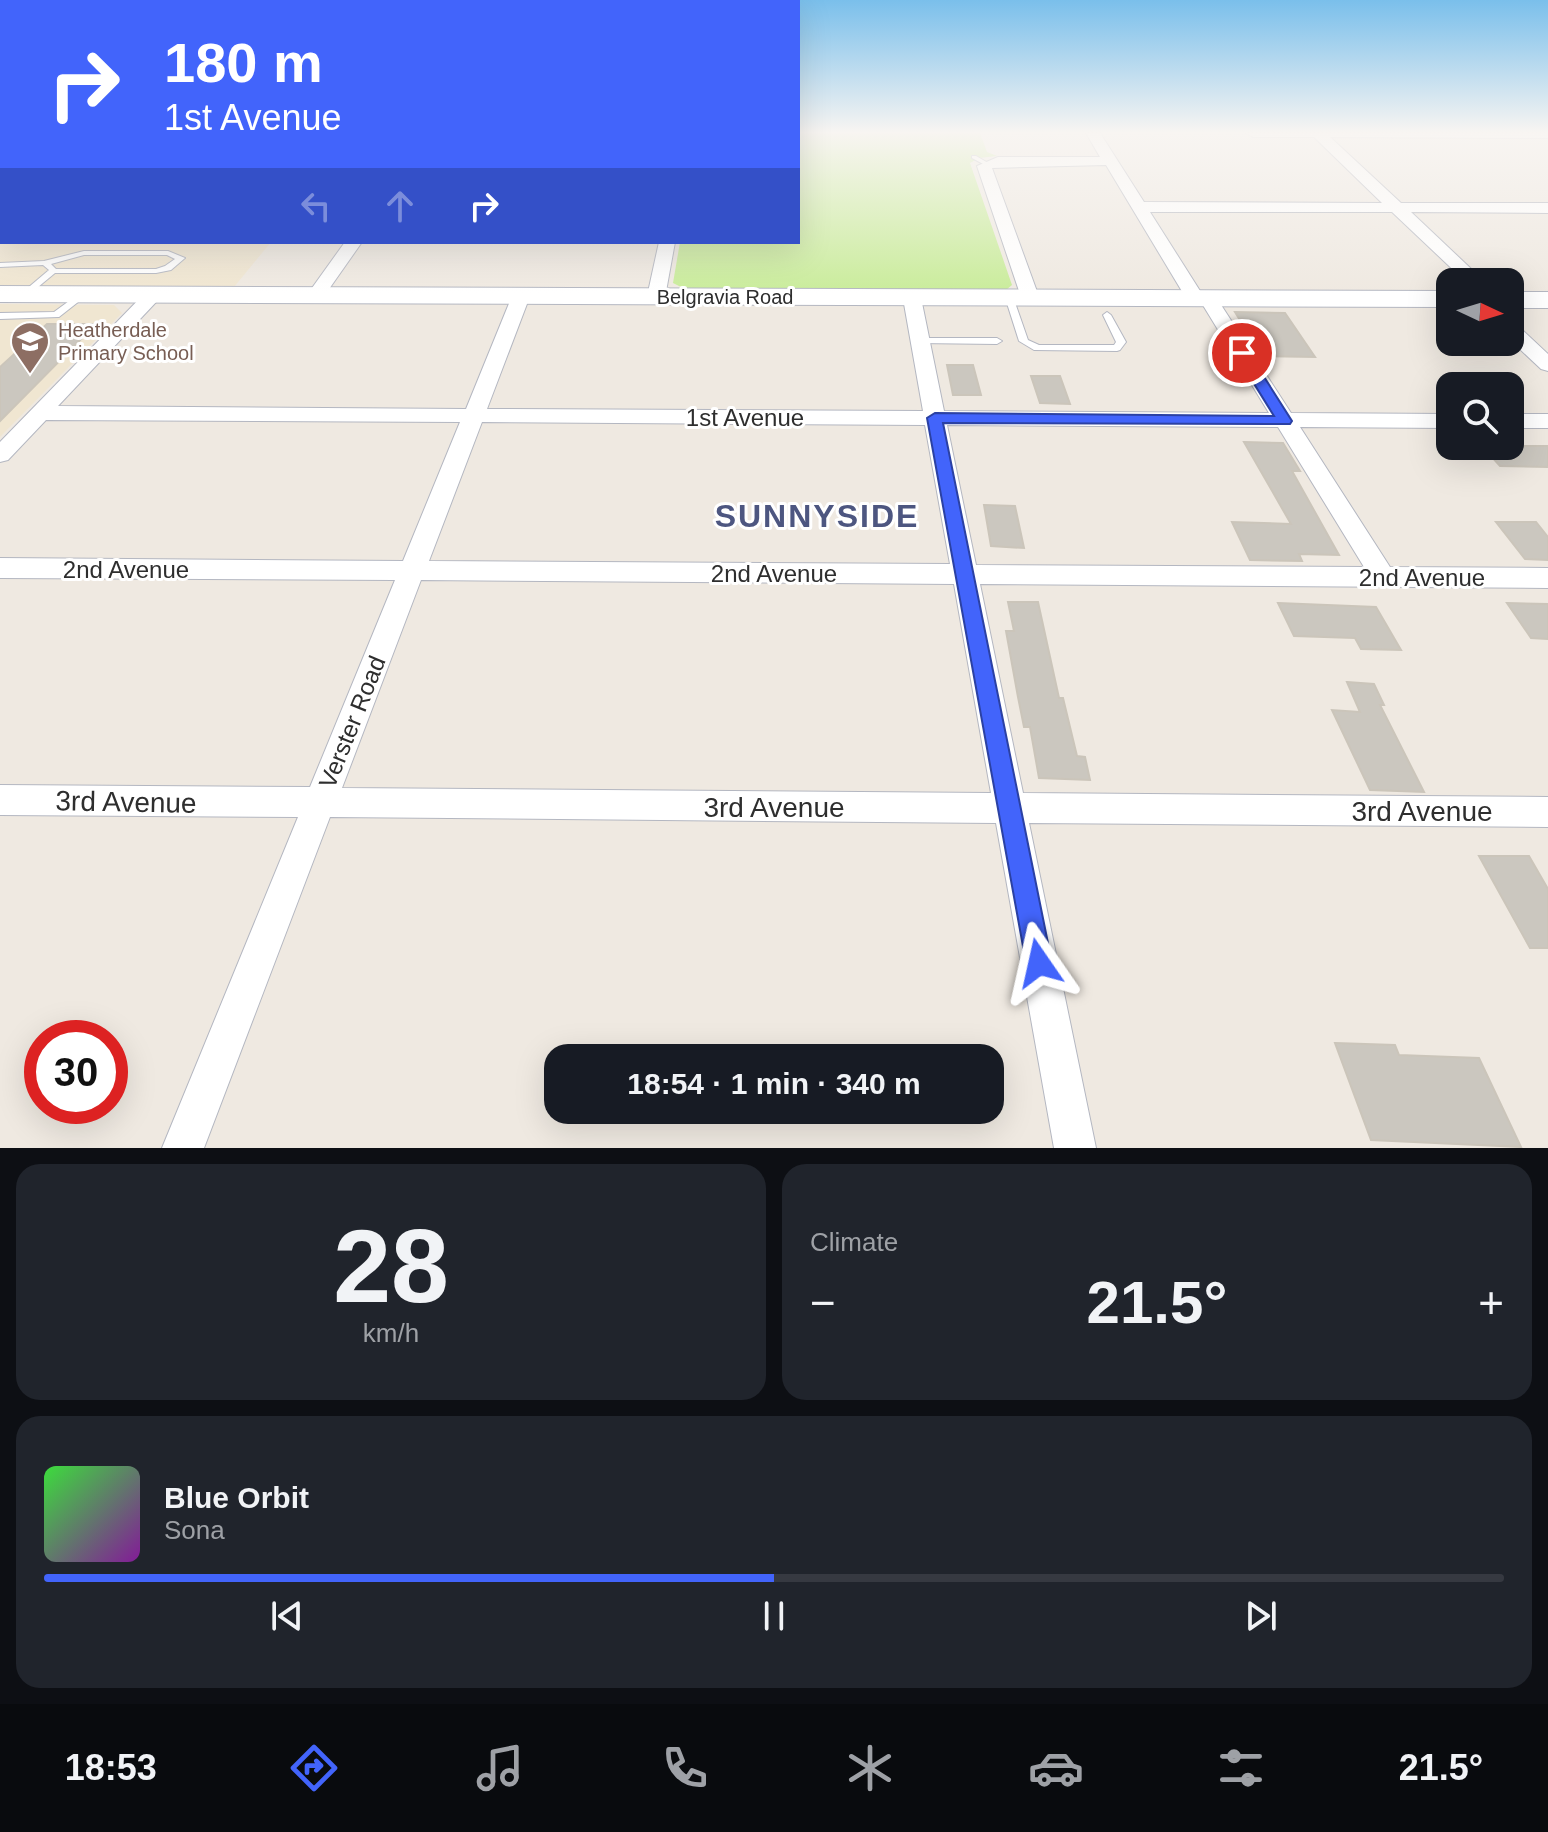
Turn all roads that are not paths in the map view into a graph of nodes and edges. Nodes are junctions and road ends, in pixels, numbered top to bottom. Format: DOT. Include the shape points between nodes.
graph roads {
  1 [pos="988,187"];
  2 [pos="1126,187"];
  3 [pos="1374,187"];
  4 [pos="1138,207"];
  5 [pos="1397,208"];
  6 [pos="1548,208"];
  7 [pos="83,244"];
  8 [pos="353,244"];
  9 [pos="667,244"];
  10 [pos="70,255"];
  11 [pos="44,263"];
  12 [pos="0,265"];
  13 [pos="1461,268"];
  14 [pos="53,271"];
  15 [pos="0,294"];
  16 [pos="26,294"];
  17 [pos="83,295"];
  18 [pos="153,295"];
  19 [pos="316,295"];
  20 [pos="521,296"];
  21 [pos="656,297"];
  22 [pos="1019,297"];
  23 [pos="912,298"];
  24 [pos="1201,298"];
  25 [pos="1436,299"];
  26 [pos="1524,300"];
  27 [pos="1548,300"];
  28 [pos="1107,315"];
  29 [pos="0,316"];
  30 [pos="920,341"];
  31 [pos="997,341"];
  32 [pos="1524,342"];
  33 [pos="1548,365"];
  34 [pos="40,413"];
  35 [pos="473,416"];
  36 [pos="935,418"];
  37 [pos="1284,421"];
  38 [pos="1436,421"];
  39 [pos="1524,421"];
  40 [pos="1548,421"];
  41 [pos="0,455"];
  42 [pos="0,568"];
  43 [pos="412,571"];
  44 [pos="965,574"];
  45 [pos="1383,577"];
  46 [pos="1548,578"];
  47 [pos="0,800"];
  48 [pos="320,803"];
  49 [pos="1010,808"];
  50 [pos="1548,812"];
  51 [pos="183,1148"];
  52 [pos="1075,1148"];
  1 -- 22 [label="street"];
  2 -- 4 [label="street"];
  3 -- 5 [label="street"];
  4 -- 5 [label="street"];
  4 -- 24 [label="street"];
  5 -- 6 [label="street"];
  5 -- 13 [label="street"];
  7 -- 10 [label="lane"];
  8 -- 19 [label="street"];
  9 -- 21 [label="street"];
  10 -- 11 [label="lane"];
  10 -- 14 [label="lane" via="168,253 181,258 156,271"];
  11 -- 12 [label="lane"];
  11 -- 14 [label="lane"];
  14 -- 16 [label="lane"];
  15 -- 16 [label="street, Belgravia Road"];
  16 -- 17 [label="street, Belgravia Road"];
  17 -- 18 [label="street, Belgravia Road"];
  17 -- 29 [label="lane" via="56,315"];
  18 -- 19 [label="street, Belgravia Road"];
  18 -- 34 [label="street"];
  19 -- 20 [label="street, Belgravia Road"];
  20 -- 21 [label="street, Belgravia Road"];
  20 -- 35 [label="street, Verster Road"];
  21 -- 23 [label="street, Belgravia Road"];
  22 -- 23 [label="street, Belgravia Road"];
  22 -- 24 [label="street, Belgravia Road"];
  22 -- 28 [label="lane" via="1024,341 1037,348 1117,348 1121,342"];
  23 -- 30 [label="street"];
  24 -- 25 [label="street, Belgravia Road"];
  24 -- 37 [label="street"];
  26 -- 27 [label="street"];
  30 -- 31 [label="lane"];
  30 -- 36 [label="street"];
  32 -- 33 [label="street"];
  34 -- 35 [label="street, 1st Avenue"];
  34 -- 41 [label="street"];
  35 -- 36 [label="street, 1st Avenue"];
  35 -- 43 [label="street, Verster Road"];
  36 -- 37 [label="street, 1st Avenue"];
  36 -- 44 [label="street"];
  37 -- 38 [label="street, 1st Avenue"];
  37 -- 45 [label="street"];
  39 -- 40 [label="street"];
  42 -- 43 [label="street, 2nd Avenue"];
  43 -- 44 [label="street, 2nd Avenue"];
  43 -- 48 [label="street, Verster Road"];
  44 -- 45 [label="street, 2nd Avenue"];
  44 -- 49 [label="street"];
  45 -- 46 [label="street, 2nd Avenue"];
  47 -- 48 [label="street, 3rd Avenue"];
  48 -- 49 [label="street, 3rd Avenue"];
  48 -- 51 [label="street, Verster Road"];
  49 -- 50 [label="street, 3rd Avenue"];
  49 -- 52 [label="street"];
}
